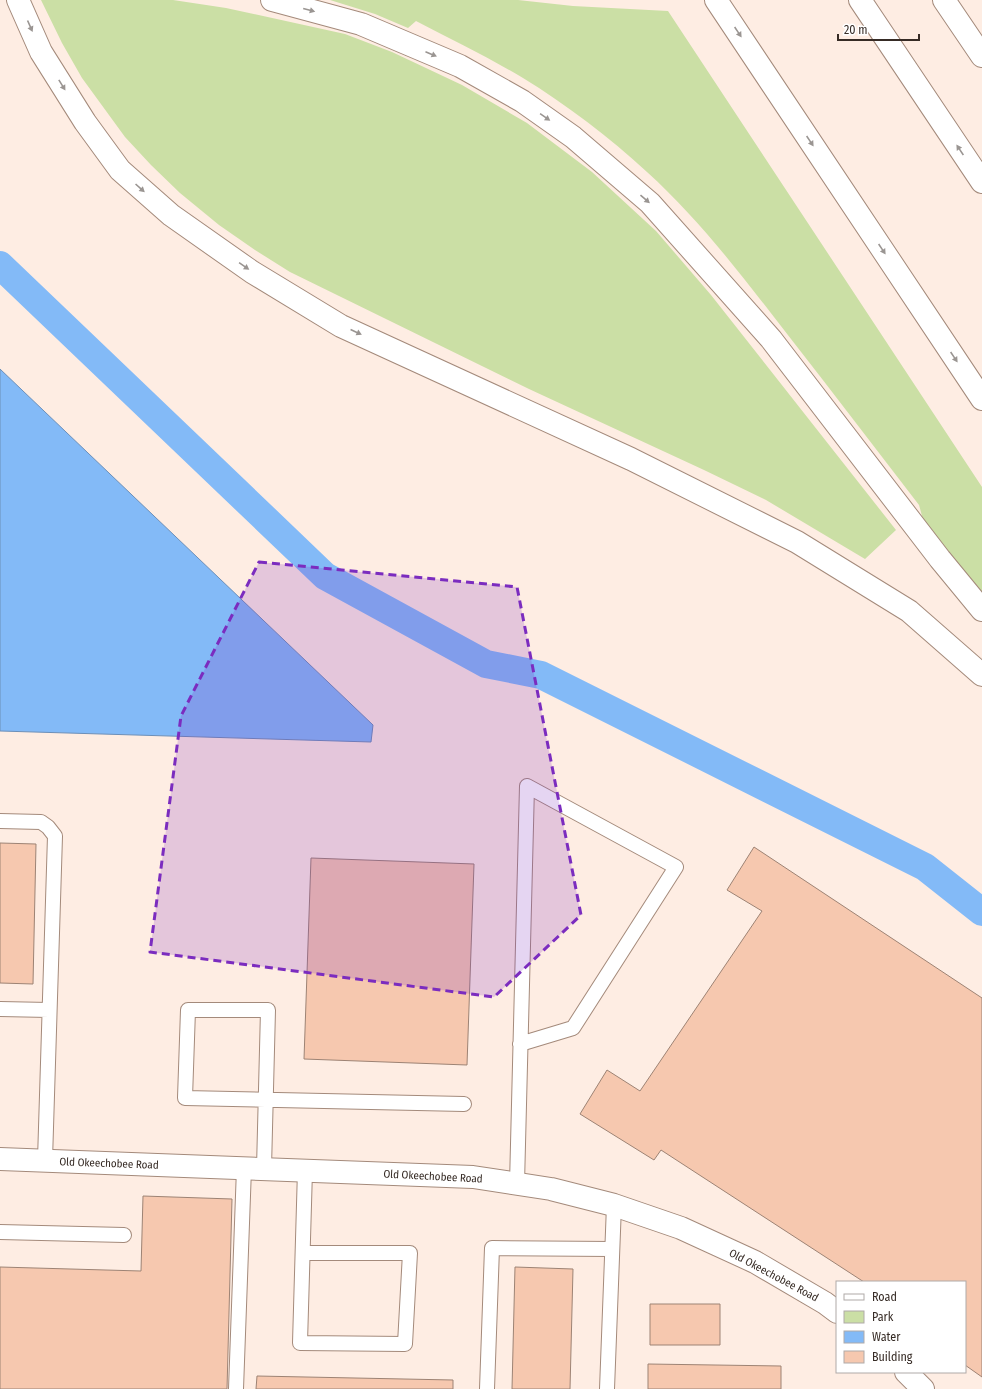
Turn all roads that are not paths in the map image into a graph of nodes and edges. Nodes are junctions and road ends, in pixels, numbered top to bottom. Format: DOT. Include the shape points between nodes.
graph roads {
  1 [pos="18,0"];
  2 [pos="272,0"];
  3 [pos="716,0"];
  4 [pos="860,0"];
  5 [pos="944,0"];
  6 [pos="982,56"];
  7 [pos="982,182"];
  8 [pos="982,399"];
  9 [pos="982,610"];
  10 [pos="982,675"];
  11 [pos="0,821"];
  12 [pos="0,1009"];
  13 [pos="49,1010"];
  14 [pos="520,1044"];
  15 [pos="265,1099"];
  16 [pos="464,1104"];
  17 [pos="0,1159"];
  18 [pos="45,1160"];
  19 [pos="254,1168"];
  20 [pos="305,1170"];
  21 [pos="517,1184"];
  22 [pos="614,1204"];
  23 [pos="0,1232"];
  24 [pos="124,1235"];
  25 [pos="612,1249"];
  26 [pos="303,1253"];
  27 [pos="836,1311"];
  28 [pos="907,1373"];
  29 [pos="236,1389"];
  30 [pos="487,1389"];
  31 [pos="608,1389"];
  32 [pos="924,1389"];
  1 -- 10 [label="main road, one-way" via="41,52 85,122 120,170 170,215 252,272 341,326 631,459 797,542 909,611"];
  2 -- 9 [label="main road, one-way" via="361,24 460,66 522,101 573,137 644,198 771,339"];
  3 -- 8 [label="main road, one-way"];
  7 -- 4 [label="main road, one-way"];
  5 -- 6 [label="main road"];
  11 -- 13 [label="lane" via="41,822 55,836"];
  12 -- 13 [label="lane"];
  13 -- 18 [label="lane"];
  14 -- 14 [label="lane" via="525,864 527,786 676,867 573,1028"];
  14 -- 21 [label="lane"];
  15 -- 15 [label="lane" via="268,1010 188,1010 185,1098"];
  15 -- 16 [label="lane"];
  15 -- 19 [label="lane"];
  17 -- 18 [label="main road, Old Okeechobee Road"];
  18 -- 19 [label="main road, Old Okeechobee Road"];
  19 -- 20 [label="main road, Old Okeechobee Road"];
  19 -- 29 [label="lane"];
  20 -- 21 [label="main road, Old Okeechobee Road" via="473,1177"];
  20 -- 26 [label="lane"];
  21 -- 22 [label="main road, Old Okeechobee Road"];
  22 -- 25 [label="lane"];
  22 -- 27 [label="main road, Old Okeechobee Road" via="681,1228 755,1262"];
  23 -- 24 [label="lane"];
  25 -- 30 [label="lane" via="492,1248"];
  25 -- 31 [label="lane"];
  26 -- 26 [label="lane" via="300,1343 405,1344 410,1253"];
  28 -- 32 [label="main road"];
}
